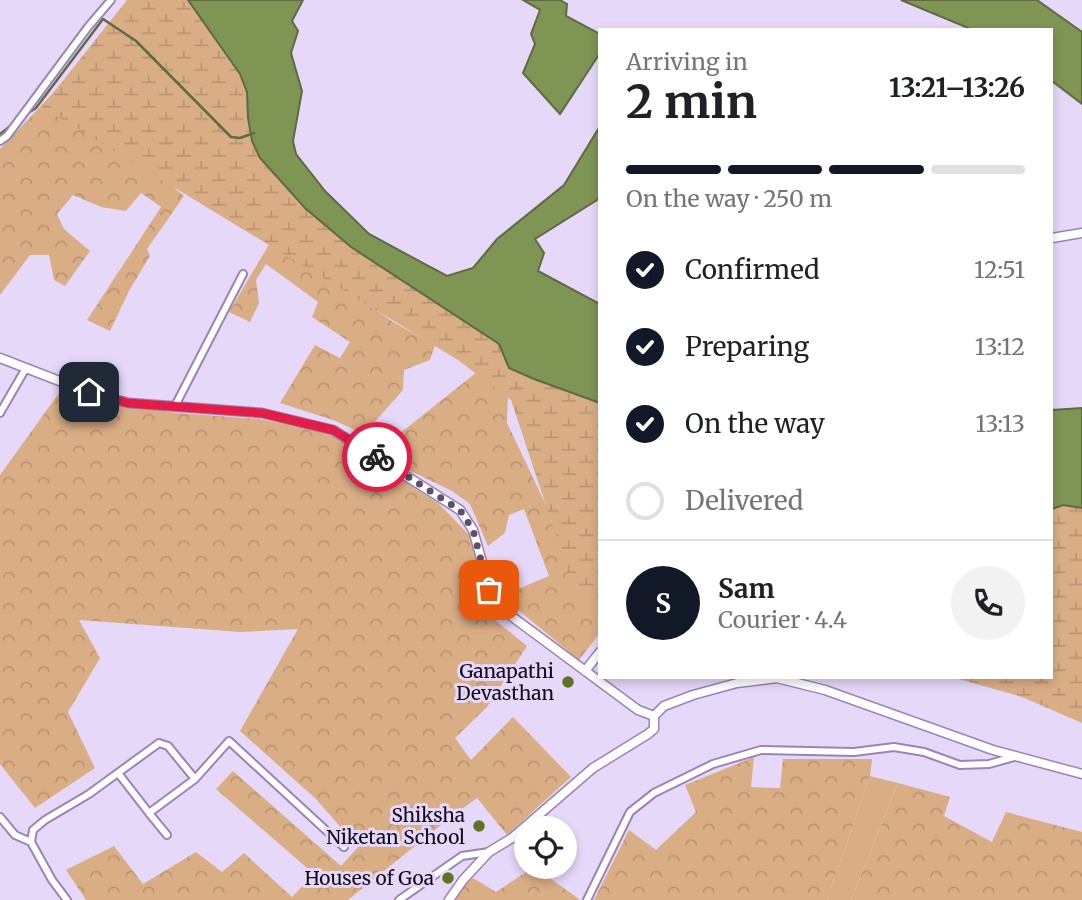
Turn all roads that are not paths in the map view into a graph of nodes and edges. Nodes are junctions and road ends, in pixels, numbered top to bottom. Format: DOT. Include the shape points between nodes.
graph roads {
  1 [pos="111,0"];
  2 [pos="0,141"];
  3 [pos="1082,233"];
  4 [pos="1053,238"];
  5 [pos="243,274"];
  6 [pos="0,358"];
  7 [pos="26,368"];
  8 [pos="175,406"];
  9 [pos="0,412"];
  10 [pos="598,655"];
  11 [pos="585,671"];
  12 [pos="769,679"];
  13 [pos="781,679"];
  14 [pos="654,716"];
  15 [pos="1016,757"];
  16 [pos="118,773"];
  17 [pos="1082,774"];
  18 [pos="195,779"];
  19 [pos="149,813"];
  20 [pos="0,817"];
  21 [pos="167,835"];
  22 [pos="31,842"];
  23 [pos="344,847"];
  24 [pos="489,852"];
  25 [pos="407,898"];
  26 [pos="66,900"];
  27 [pos="399,900"];
  28 [pos="449,900"];
  29 [pos="587,900"];
  1 -- 2 [label="street"];
  3 -- 4 [label="street"];
  5 -- 8 [label="street"];
  6 -- 7 [label="street"];
  7 -- 8 [label="street" via="128,403"];
  7 -- 9 [label="street"];
  8 -- 11 [label="street" via="262,413 333,430 439,495 460,510 473,530 489,590 499,607"];
  10 -- 11 [label="street"];
  11 -- 14 [label="street"];
  12 -- 14 [label="street" via="693,695 664,706"];
  13 -- 15 [label="street"];
  14 -- 24 [label="street" via="654,729 648,734 593,768 512,838"];
  15 -- 17 [label="street"];
  15 -- 29 [label="street" via="960,765 894,747 761,750 713,764 654,793 630,812"];
  16 -- 18 [label="street" via="159,744 168,746"];
  16 -- 19 [label="street"];
  16 -- 22 [label="street" via="45,820 33,830"];
  18 -- 19 [label="street"];
  18 -- 23 [label="street" via="229,741"];
  19 -- 21 [label="street"];
  20 -- 22 [label="street" via="15,835"];
  22 -- 26 [label="street"];
  24 -- 25 [label="street" via="462,856"];
  24 -- 28 [label="street"];
  25 -- 27 [label="street"];
}
